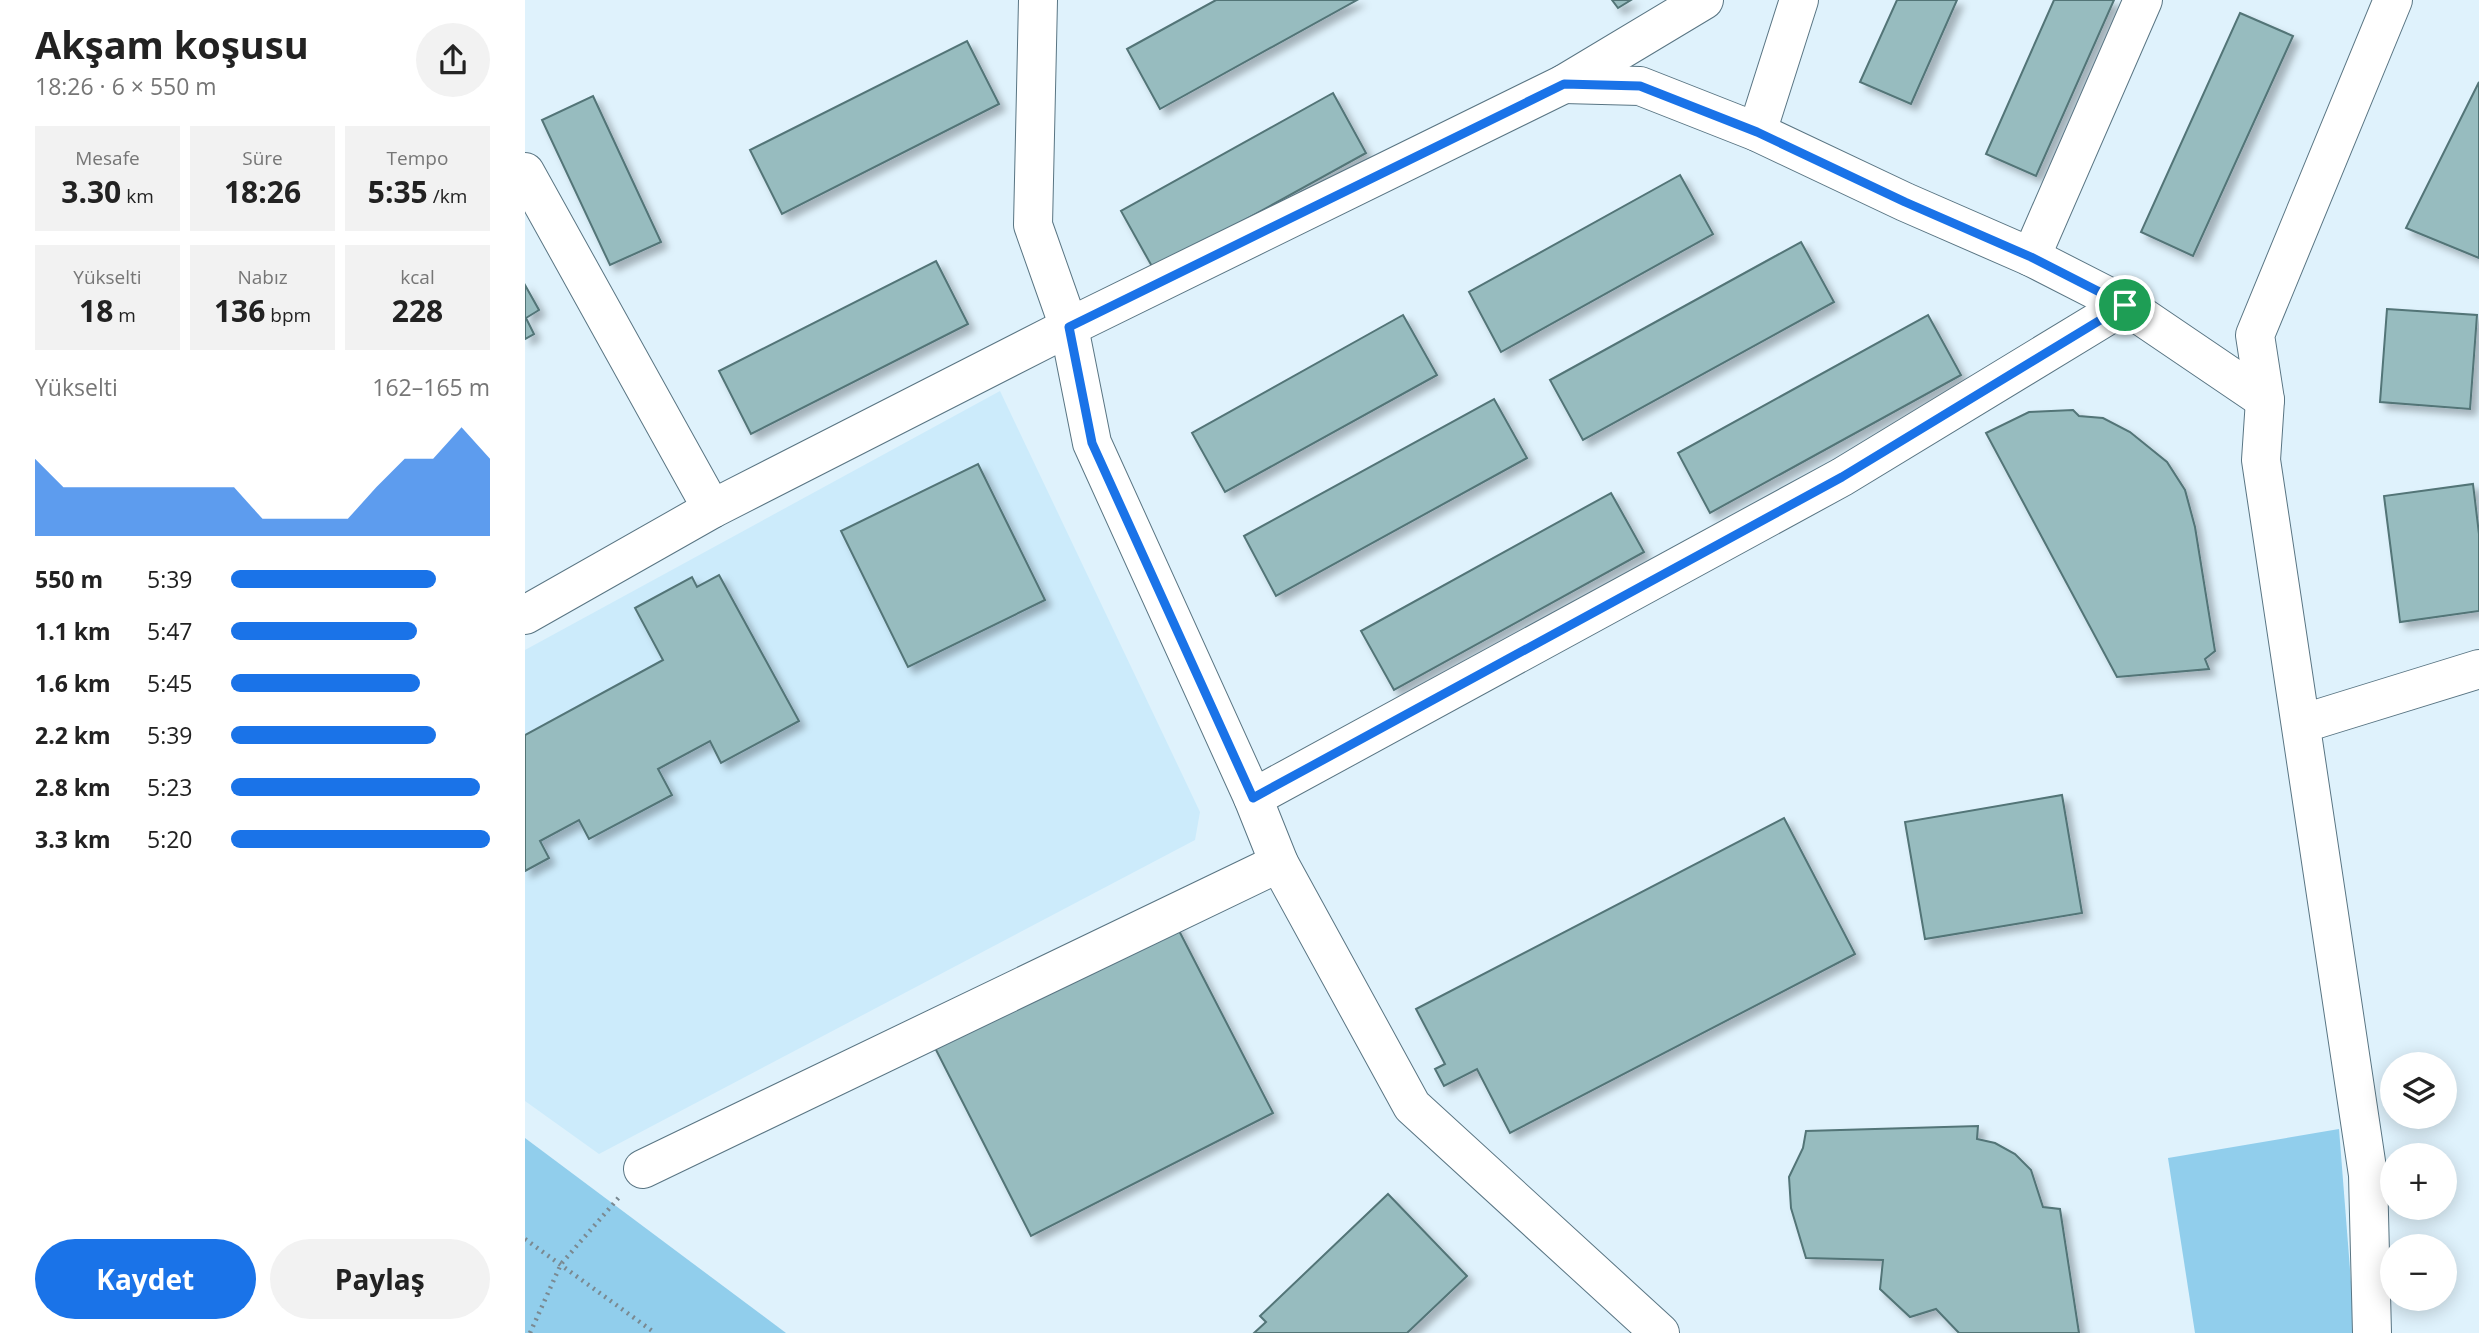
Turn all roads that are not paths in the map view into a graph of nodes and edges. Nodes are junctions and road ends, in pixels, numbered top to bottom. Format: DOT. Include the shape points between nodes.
graph roads {
  1 [pos="1038,0"];
  2 [pos="1704,0"];
  3 [pos="1799,0"];
  4 [pos="2144,0"];
  5 [pos="2393,0"];
  6 [pos="1564,84"];
  7 [pos="1757,132"];
  8 [pos="525,172"];
  9 [pos="2031,257"];
  10 [pos="2125,305"];
  11 [pos="1069,327"];
  12 [pos="2265,400"];
  13 [pos="712,509"];
  14 [pos="525,615"];
  15 [pos="2479,669"];
  16 [pos="2301,724"];
  17 [pos="1253,798"];
  18 [pos="1279,863"];
  19 [pos="643,1169"];
  20 [pos="1660,1333"];
  21 [pos="2372,1333"];
  1 -- 11 [label="street" via="1033,225"];
  2 -- 6 [label="street"];
  3 -- 7 [label="street"];
  4 -- 9 [label="street"];
  5 -- 12 [label="street" via="2255,335"];
  6 -- 7 [label="street" via="1640,86"];
  6 -- 11 [label="street"];
  7 -- 9 [label="street"];
  8 -- 13 [label="street"];
  9 -- 10 [label="street"];
  10 -- 12 [label="street"];
  10 -- 17 [label="street" via="1842,477"];
  11 -- 13 [label="street"];
  11 -- 17 [label="street" via="1092,443"];
  12 -- 16 [label="street" via="2261,460"];
  13 -- 14 [label="street"];
  15 -- 16 [label="street"];
  16 -- 21 [label="street" via="2368,1175"];
  17 -- 18 [label="street"];
  18 -- 19 [label="street"];
  18 -- 20 [label="street" via="1412,1106"];
}
